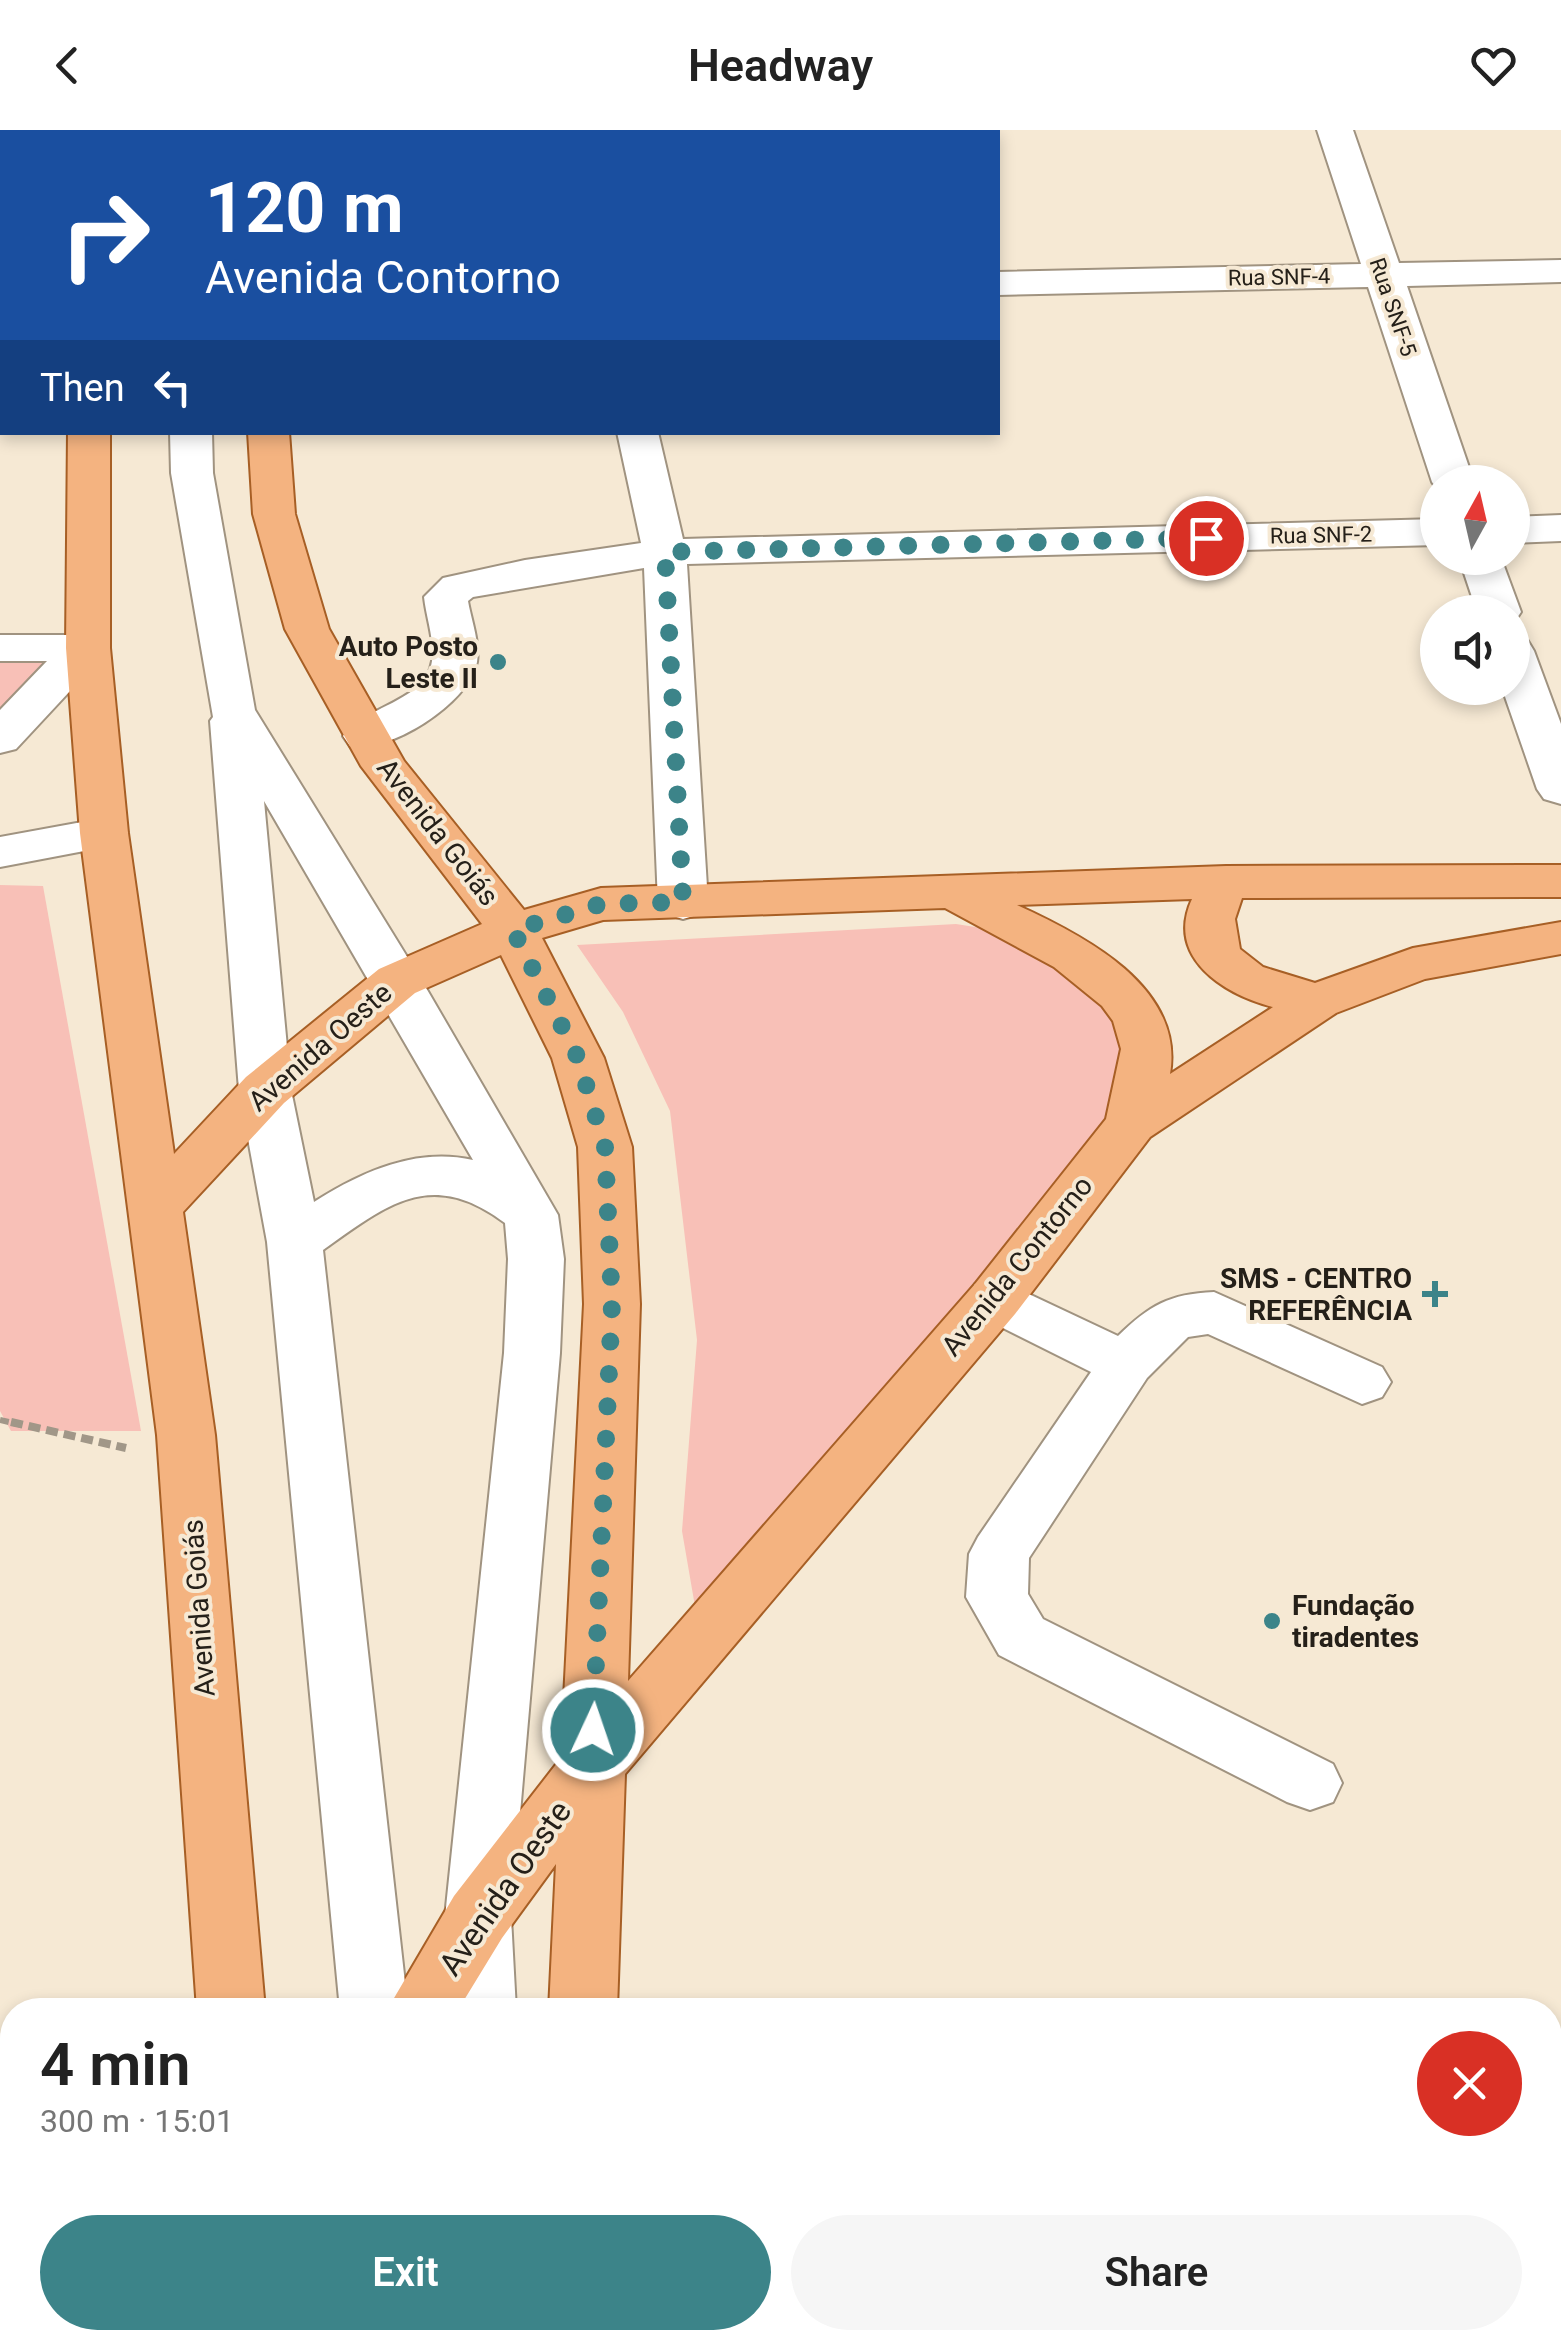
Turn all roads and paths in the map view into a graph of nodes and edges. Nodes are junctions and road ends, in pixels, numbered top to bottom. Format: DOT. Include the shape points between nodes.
graph roads {
  1 [pos="1335,130"];
  2 [pos="1561,271"];
  3 [pos="1381,274"];
  4 [pos="1000,284"];
  5 [pos="89,435"];
  6 [pos="191,435"];
  7 [pos="268,435"];
  8 [pos="637,435"];
  9 [pos="1448,465"];
  10 [pos="1561,528"];
  11 [pos="1530,529"];
  12 [pos="1420,532"];
  13 [pos="665,552"];
  14 [pos="0,648"];
  15 [pos="88,648"];
  16 [pos="1530,702"];
  17 [pos="232,710"];
  18 [pos="366,736"];
  19 [pos="0,738"];
  20 [pos="1561,789"];
  21 [pos="104,833"];
  22 [pos="0,852"];
  23 [pos="1226,882"];
  24 [pos="1561,882"];
  25 [pos="950,895"];
  26 [pos="683,902"];
  27 [pos="513,930"];
  28 [pos="1561,938"];
  29 [pos="397,981"];
  30 [pos="1318,1000"];
  31 [pos="265,1090"];
  32 [pos="1131,1124"];
  33 [pos="157,1206"];
  34 [pos="531,1215"];
  35 [pos="295,1242"];
  36 [pos="995,1298"];
  37 [pos="1127,1362"];
  38 [pos="1362,1382"];
  39 [pos="0,1420"];
  40 [pos="188,1462"];
  41 [pos="591,1768"];
  42 [pos="1310,1782"];
  43 [pos="478,1916"];
  44 [pos="229,1998"];
  45 [pos="373,1998"];
  46 [pos="429,1998"];
  47 [pos="481,1998"];
  48 [pos="583,1998"];
  1 -- 3 [label="street, Rua SNF-5"];
  2 -- 3 [label="street, Rua SNF-4"];
  3 -- 4 [label="street, Rua SNF-4"];
  3 -- 9 [label="street, Rua SNF-5"];
  5 -- 15 [label="main road, Avenida Goiás"];
  6 -- 17 [label="street"];
  7 -- 18 [label="main road, Avenida Goiás" via="274,514 307,629"];
  8 -- 13 [label="street"];
  10 -- 11 [label="street"];
  12 -- 13 [label="street, Rua SNF-2"];
  13 -- 18 [label="street, Rua SNF-2" via="458,587 446,597 456,658 447,682"];
  13 -- 26 [label="street"];
  14 -- 15 [label="street"];
  15 -- 19 [label="street"];
  15 -- 21 [label="main road, Avenida Goiás"];
  16 -- 20 [label="street"];
  17 -- 29 [label="street"];
  17 -- 31 [label="street"];
  18 -- 27 [label="main road, Avenida Goiás"];
  21 -- 22 [label="street"];
  21 -- 33 [label="main road, Avenida Goiás"];
  23 -- 24 [label="main road"];
  23 -- 25 [label="main road"];
  23 -- 30 [label="main road" via="1210,916 1220,962 1258,987"];
  25 -- 26 [label="main road"];
  25 -- 32 [label="main road" via="1054,944 1138,1014 1147,1044"];
  26 -- 27 [label="main road" via="601,904"];
  27 -- 29 [label="main road, Avenida Oeste"];
  27 -- 41 [label="main road, Avenida Goiás" via="578,1058 605,1147 612,1304"];
  28 -- 30 [label="main road, Avenida Contorno" via="1413,965"];
  29 -- 31 [label="main road, Avenida Oeste"];
  29 -- 34 [label="street"];
  30 -- 32 [label="main road, Avenida Contorno"];
  31 -- 33 [label="main road, Avenida Oeste"];
  31 -- 35 [label="street"];
  32 -- 36 [label="main road, Avenida Contorno"];
  33 -- 40 [label="main road, Avenida Goiás"];
  34 -- 35 [label="street" via="480,1181 399,1178 361,1195"];
  34 -- 43 [label="street" via="532,1352"];
  35 -- 45 [label="street"];
  36 -- 37 [label="street"];
  36 -- 41 [label="main road, Avenida Contorno"];
  37 -- 38 [label="street" via="1168,1322 1214,1314"];
  37 -- 42 [label="street" via="1000,1554 996,1597 1020,1637"];
  39 -- 40 [label="path"];
  40 -- 44 [label="main road, Avenida Goiás"];
  41 -- 43 [label="main road, Avenida Oeste"];
  41 -- 48 [label="main road, Avenida Goiás"];
  43 -- 46 [label="main road, Avenida Oeste"];
  43 -- 47 [label="street"];
}
